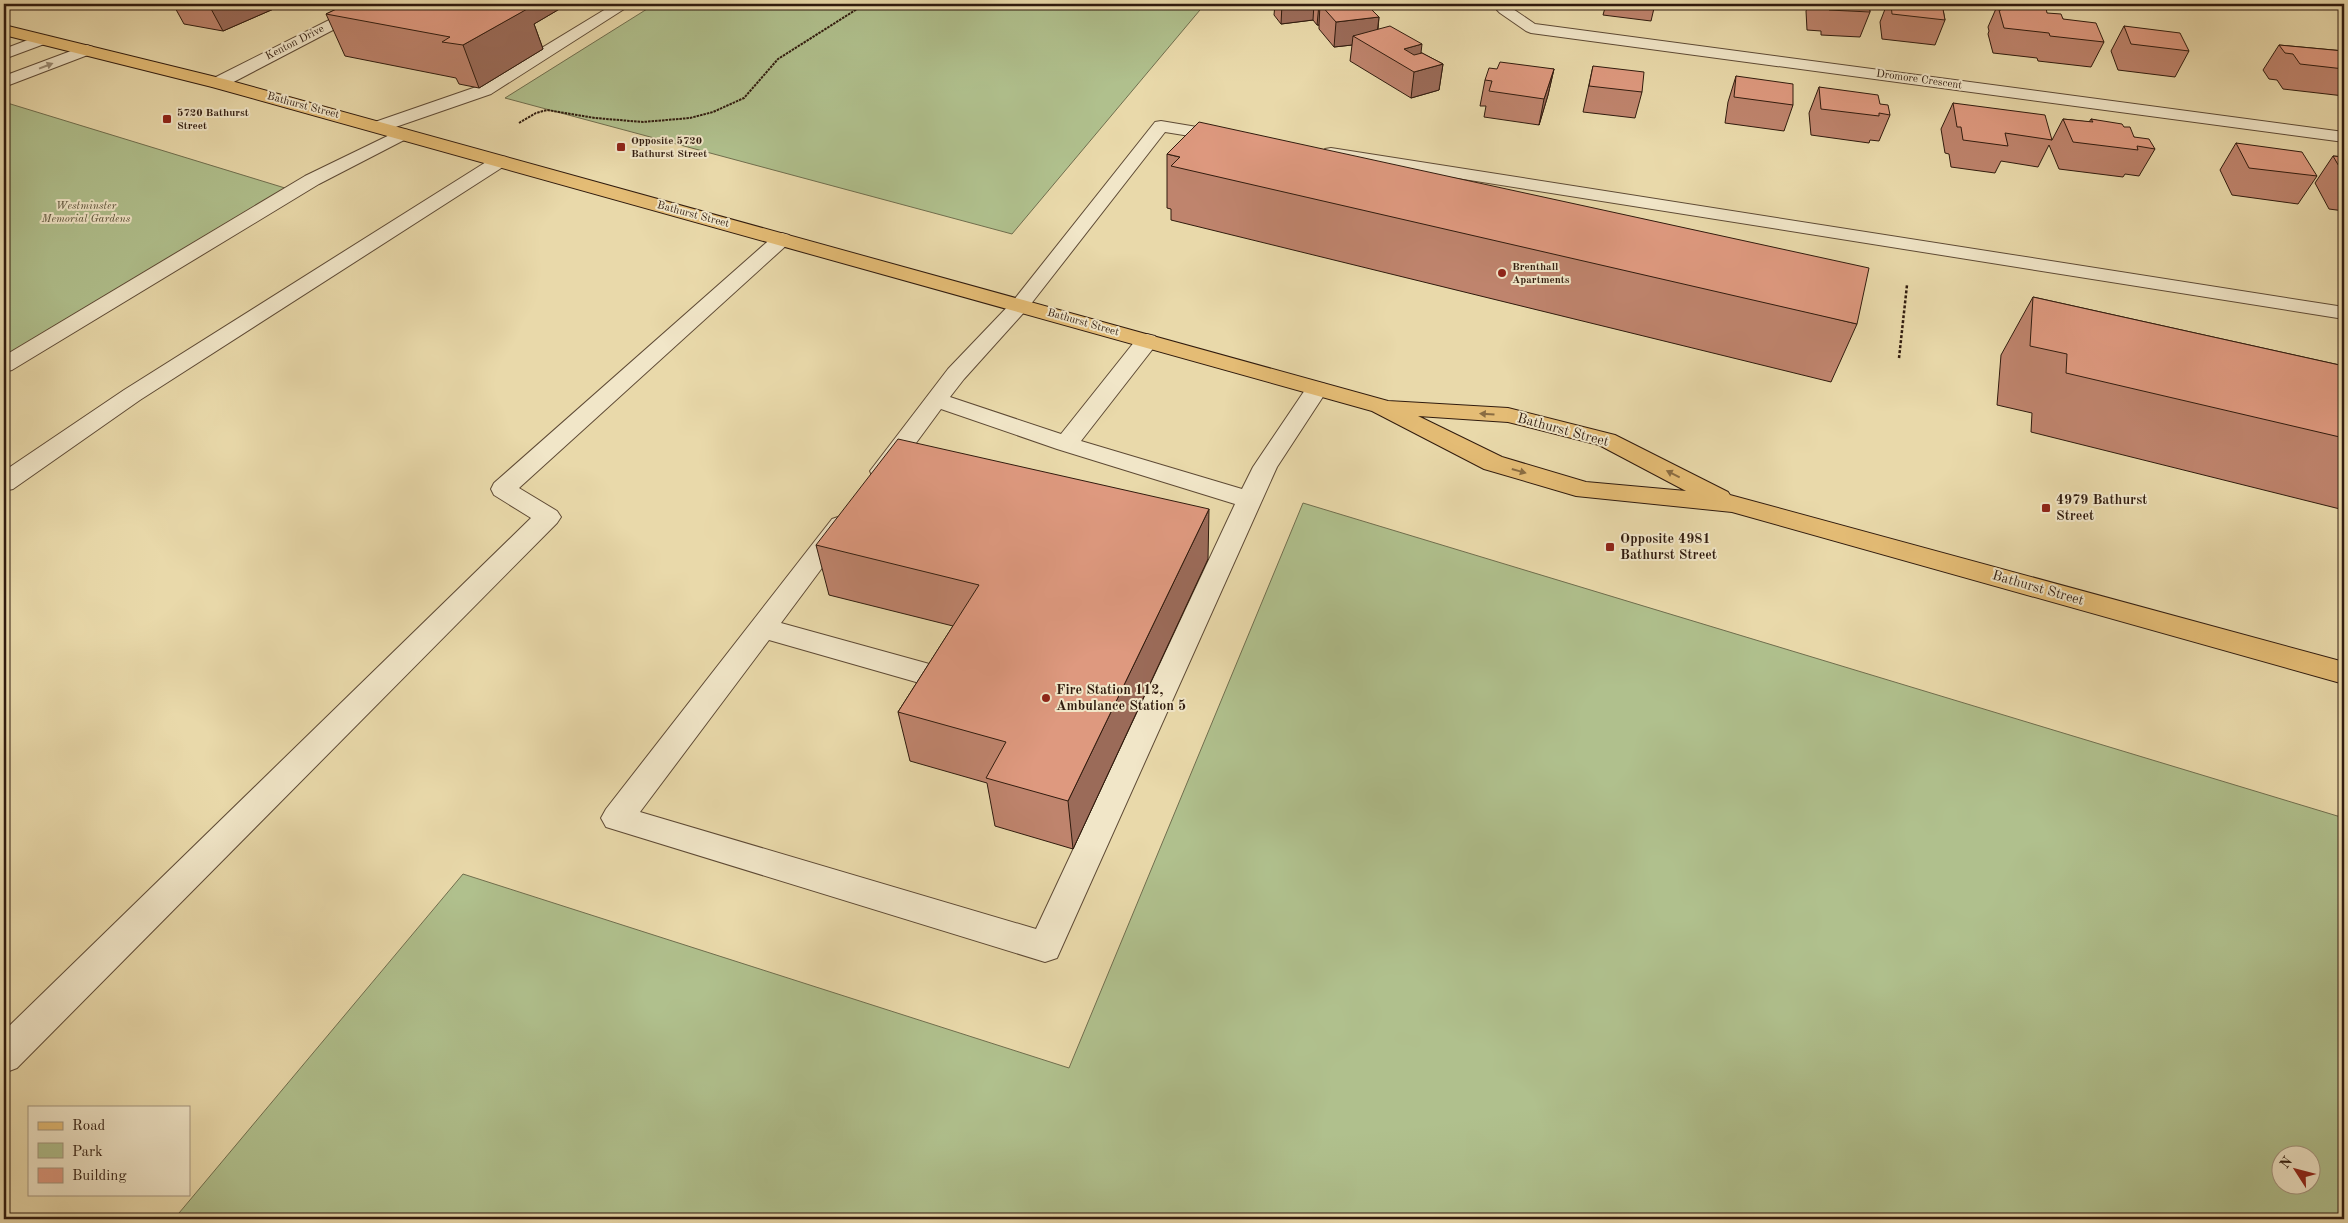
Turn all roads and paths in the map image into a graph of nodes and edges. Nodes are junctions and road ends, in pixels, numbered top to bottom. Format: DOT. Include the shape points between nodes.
graph roads {
  1 [pos="372,4"];
  2 [pos="624,4"];
  3 [pos="864,4"];
  4 [pos="1507,4"];
  5 [pos="4,30"];
  6 [pos="41,40"];
  7 [pos="87,50"];
  8 [pos="4,54"];
  9 [pos="4,82"];
  10 [pos="218,83"];
  11 [pos="536,113"];
  12 [pos="378,127"];
  13 [pos="402,134"];
  14 [pos="2344,137"];
  15 [pos="1240,139"];
  16 [pos="1310,150"];
  17 [pos="500,161"];
  18 [pos="782,239"];
  19 [pos="1912,245"];
  20 [pos="1020,305"];
  21 [pos="2344,313"];
  22 [pos="1147,341"];
  23 [pos="1899,358"];
  24 [pos="4,365"];
  25 [pos="1317,388"];
  26 [pos="936,400"];
  27 [pos="1380,406"];
  28 [pos="1066,444"];
  29 [pos="4,483"];
  30 [pos="1250,500"];
  31 [pos="1732,504"];
  32 [pos="763,628"];
  33 [pos="924,673"];
  34 [pos="2344,673"];
  35 [pos="4,1056"];
  1 -- 10 [label="street, Kenton Drive"];
  2 -- 12 [label="street" via="485,90"];
  3 -- 11 [label="path" via="776,60 756,88 738,102 708,113 666,122 635,123 547,110"];
  4 -- 14 [label="street, Dromore Crescent" via="1505,10 1531,28"];
  5 -- 6 [label="main road, Bathurst Street"];
  6 -- 7 [label="main road, Bathurst Street"];
  6 -- 8 [label="street"];
  9 -- 7 [label="street, one-way"];
  7 -- 10 [label="main road, Bathurst Street"];
  10 -- 12 [label="main road, Bathurst Street"];
  12 -- 13 [label="main road, Bathurst Street"];
  13 -- 17 [label="main road, Bathurst Street"];
  13 -- 24 [label="street" via="312,180"];
  15 -- 20 [label="street" via="1161,126"];
  16 -- 19 [label="street"];
  17 -- 18 [label="main road, Bathurst Street"];
  17 -- 29 [label="street" via="132,396"];
  18 -- 20 [label="main road, Bathurst Street"];
  18 -- 35 [label="street" via="502,489 548,517"];
  19 -- 21 [label="street"];
  19 -- 23 [label="path"];
  20 -- 22 [label="main road, Bathurst Street"];
  20 -- 26 [label="street"];
  22 -- 25 [label="main road, Bathurst Street"];
  22 -- 28 [label="street"];
  25 -- 27 [label="main road, Bathurst Street"];
  25 -- 30 [label="street" via="1265,467"];
  26 -- 28 [label="street"];
  26 -- 32 [label="street"];
  27 -- 31 [label="main road, Bathurst Street, one-way" via="1493,463 1585,490"];
  31 -- 27 [label="main road, Bathurst Street, one-way" via="1607,440 1508,415"];
  28 -- 30 [label="street"];
  30 -- 32 [label="street" via="1045,947 617,818"];
  31 -- 34 [label="main road, Bathurst Street"];
  32 -- 33 [label="street"];
}
